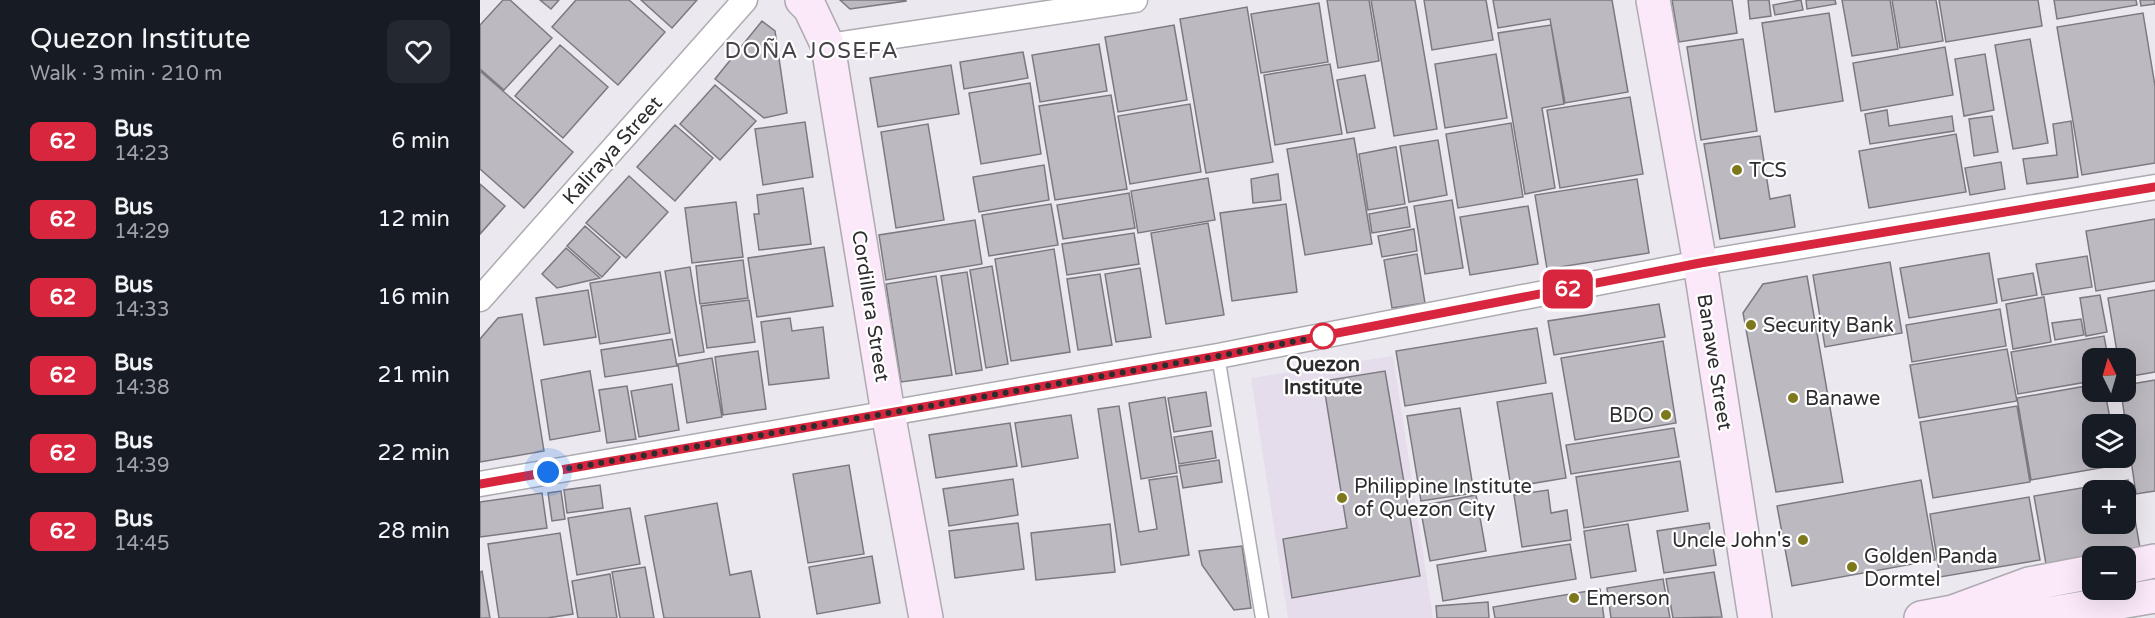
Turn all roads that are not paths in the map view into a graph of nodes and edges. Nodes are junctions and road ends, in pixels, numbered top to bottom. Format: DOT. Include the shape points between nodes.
graph roads {
  1 [pos="745,0"];
  2 [pos="802,0"];
  3 [pos="1135,0"];
  4 [pos="1653,0"];
  5 [pos="828,46"];
  6 [pos="2155,187"];
  7 [pos="1700,263"];
  8 [pos="480,300"];
  9 [pos="1218,356"];
  10 [pos="888,413"];
  11 [pos="480,484"];
  12 [pos="2155,561"];
  13 [pos="2136,565"];
  14 [pos="2082,574"];
  15 [pos="2029,584"];
  16 [pos="2155,596"];
  17 [pos="1937,615"];
  18 [pos="2031,617"];
  19 [pos="926,618"];
  20 [pos="1262,618"];
  21 [pos="1755,618"];
  1 -- 8 [label="street, Kaliraya Street"];
  2 -- 5 [label="main road, Cordillera Street" via="810,8"];
  3 -- 5 [label="street"];
  4 -- 7 [label="main road, Banawe Street"];
  5 -- 10 [label="main road, Cordillera Street"];
  6 -- 7 [label="street"];
  7 -- 9 [label="street"];
  7 -- 21 [label="main road, Banawe Street"];
  9 -- 10 [label="street"];
  9 -- 20 [label="lane"];
  10 -- 11 [label="street"];
  10 -- 19 [label="main road, Cordillera Street"];
  12 -- 13 [label="main road"];
  14 -- 15 [label="main road"];
  15 -- 17 [label="main road"];
  15 -- 18 [label="street"];
  16 -- 18 [label="main road"];
  17 -- 18 [label="main road"];
}
